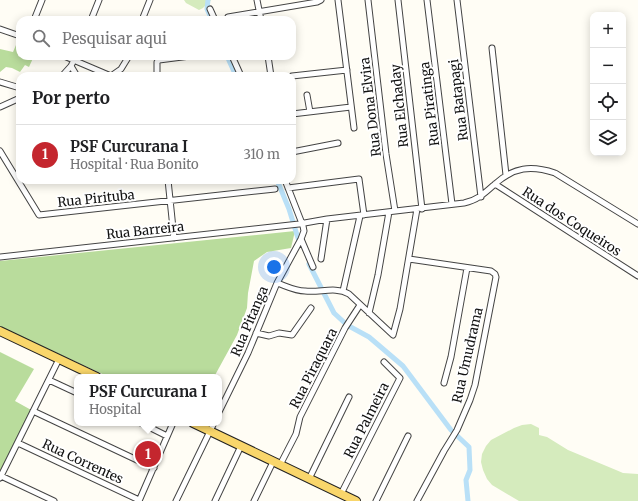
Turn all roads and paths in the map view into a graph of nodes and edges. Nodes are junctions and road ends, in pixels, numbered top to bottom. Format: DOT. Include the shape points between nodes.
graph roads {
  1 [pos="42,0"];
  2 [pos="99,0"];
  3 [pos="150,0"];
  4 [pos="257,0"];
  5 [pos="321,0"];
  6 [pos="338,0"];
  7 [pos="368,0"];
  8 [pos="398,0"];
  9 [pos="427,0"];
  10 [pos="457,0"];
  11 [pos="210,9"];
  12 [pos="259,12"];
  13 [pos="36,16"];
  14 [pos="92,16"];
  15 [pos="144,16"];
  16 [pos="213,16"];
  17 [pos="234,16"];
  18 [pos="260,16"];
  19 [pos="0,29"];
  20 [pos="16,35"];
  21 [pos="492,48"];
  22 [pos="74,60"];
  23 [pos="79,60"];
  24 [pos="127,60"];
  25 [pos="160,60"];
  26 [pos="234,60"];
  27 [pos="269,60"];
  28 [pos="71,66"];
  29 [pos="347,70"];
  30 [pos="66,72"];
  31 [pos="75,72"];
  32 [pos="103,72"];
  33 [pos="117,72"];
  34 [pos="157,72"];
  35 [pos="239,72"];
  36 [pos="270,72"];
  37 [pos="296,76"];
  38 [pos="0,82"];
  39 [pos="16,87"];
  40 [pos="307,95"];
  41 [pos="16,100"];
  42 [pos="0,107"];
  43 [pos="351,107"];
  44 [pos="310,112"];
  45 [pos="296,114"];
  46 [pos="354,128"];
  47 [pos="338,143"];
  48 [pos="0,150"];
  49 [pos="296,151"];
  50 [pos="506,175"];
  51 [pos="16,177"];
  52 [pos="20,184"];
  53 [pos="169,184"];
  54 [pos="286,184"];
  55 [pos="495,184"];
  56 [pos="288,188"];
  57 [pos="275,189"];
  58 [pos="481,197"];
  59 [pos="171,201"];
  60 [pos="452,204"];
  61 [pos="419,209"];
  62 [pos="395,211"];
  63 [pos="389,212"];
  64 [pos="362,215"];
  65 [pos="327,219"];
  66 [pos="300,224"];
  67 [pos="638,224"];
  68 [pos="174,238"];
  69 [pos="301,239"];
  70 [pos="0,257"];
  71 [pos="321,259"];
  72 [pos="409,259"];
  73 [pos="313,267"];
  74 [pos="467,268"];
  75 [pos="638,276"];
  76 [pos="277,283"];
  77 [pos="343,291"];
  78 [pos="360,305"];
  79 [pos="311,308"];
  80 [pos="369,313"];
  81 [pos="0,331"];
  82 [pos="256,333"];
  83 [pos="59,359"];
  84 [pos="384,362"];
  85 [pos="91,374"];
  86 [pos="48,380"];
  87 [pos="444,383"];
  88 [pos="74,392"];
  89 [pos="349,397"];
  90 [pos="222,406"];
  91 [pos="33,411"];
  92 [pos="147,426"];
  93 [pos="172,426"];
  94 [pos="199,426"];
  95 [pos="212,426"];
  96 [pos="210,431"];
  97 [pos="168,436"];
  98 [pos="408,436"];
  99 [pos="18,443"];
  100 [pos="241,446"];
  101 [pos="276,464"];
  102 [pos="154,468"];
  103 [pos="0,477"];
  104 [pos="309,479"];
  105 [pos="341,494"];
  106 [pos="139,500"];
  107 [pos="54,501"];
  108 [pos="176,501"];
  109 [pos="215,501"];
  110 [pos="254,501"];
  111 [pos="356,501"];
  112 [pos="376,501"];
  113 [pos="418,501"];
  1 -- 13 [label="street"];
  2 -- 14 [label="street"];
  3 -- 15 [label="street"];
  4 -- 12 [label="street"];
  5 -- 12 [label="street"];
  6 -- 29 [label="street"];
  7 -- 62 [label="street, Rua Dona Elvira"];
  8 -- 61 [label="street, Rua Elchaday"];
  9 -- 60 [label="street, Rua Piratinga"];
  10 -- 58 [label="street, Rua Batapagi"];
  11 -- 16 [label="street"];
  12 -- 17 [label="street"];
  12 -- 18 [label="street"];
  19 -- 20 [label="street"];
  21 -- 50 [label="street"];
  22 -- 28 [label="street"];
  23 -- 32 [label="street"];
  24 -- 33 [label="street"];
  25 -- 34 [label="street" via="156,62"];
  26 -- 35 [label="street"];
  27 -- 36 [label="street"];
  28 -- 30 [label="street"];
  28 -- 31 [label="street"];
  29 -- 37 [label="street"];
  29 -- 43 [label="street"];
  38 -- 39 [label="street"];
  40 -- 44 [label="street"];
  41 -- 42 [label="street"];
  43 -- 44 [label="street"];
  43 -- 46 [label="street"];
  44 -- 45 [label="street"];
  47 -- 49 [label="street"];
  48 -- 51 [label="street, Rua Pirituba"];
  50 -- 55 [label="street"];
  50 -- 67 [label="street, Rua dos Coqueiros" via="519,169 542,168 555,173"];
  52 -- 59 [label="street, Rua Pirituba" via="39,215"];
  53 -- 59 [label="street"];
  54 -- 56 [label="street"];
  55 -- 58 [label="street"];
  55 -- 75 [label="street, Rua dos Coqueiros"];
  56 -- 64 [label="street" via="359,179"];
  56 -- 66 [label="street"];
  57 -- 59 [label="street, Rua Pirituba"];
  58 -- 60 [label="street"];
  59 -- 68 [label="street"];
  60 -- 61 [label="street"];
  61 -- 62 [label="street"];
  61 -- 72 [label="street, Rua Elchaday"];
  62 -- 63 [label="street"];
  63 -- 64 [label="street"];
  63 -- 80 [label="street"];
  64 -- 65 [label="street"];
  64 -- 77 [label="street"];
  65 -- 66 [label="street"];
  65 -- 71 [label="street"];
  66 -- 68 [label="street, Rua Barreira"];
  66 -- 69 [label="street" via="304,231"];
  68 -- 70 [label="street, Rua Barreira"];
  69 -- 73 [label="street"];
  69 -- 76 [label="street, Rua Pitanga"];
  72 -- 74 [label="street"];
  72 -- 80 [label="street, Rua Elchaday" via="393,335"];
  74 -- 87 [label="street"];
  74 -- 113 [label="street, Rua Umudrama" via="491,271 495,274 475,385 457,430"];
  76 -- 77 [label="street" via="303,291"];
  76 -- 82 [label="street, Rua Pitanga"];
  77 -- 78 [label="street"];
  78 -- 80 [label="street"];
  78 -- 101 [label="street, Rua Piraquara" via="345,328 300,417 296,434"];
  79 -- 82 [label="street" via="292,336"];
  81 -- 83 [label="main road"];
  82 -- 90 [label="street, Rua Pitanga"];
  83 -- 85 [label="main road"];
  83 -- 86 [label="street"];
  84 -- 105 [label="street, Rua Palmeira" via="400,378"];
  86 -- 88 [label="street"];
  86 -- 91 [label="street"];
  89 -- 104 [label="street"];
  91 -- 99 [label="street"];
  91 -- 102 [label="street"];
  92 -- 97 [label="street"];
  93 -- 97 [label="street"];
  94 -- 96 [label="main road"];
  95 -- 96 [label="street"];
  96 -- 100 [label="main road"];
  96 -- 108 [label="street"];
  97 -- 102 [label="street"];
  98 -- 112 [label="street"];
  99 -- 103 [label="street"];
  99 -- 106 [label="street, Rua Correntes"];
  100 -- 101 [label="main road"];
  100 -- 109 [label="street"];
  101 -- 104 [label="main road"];
  101 -- 110 [label="street, Rua Piraquara"];
  102 -- 106 [label="street"];
  103 -- 107 [label="street"];
  104 -- 105 [label="main road"];
  105 -- 111 [label="main road"];
}
